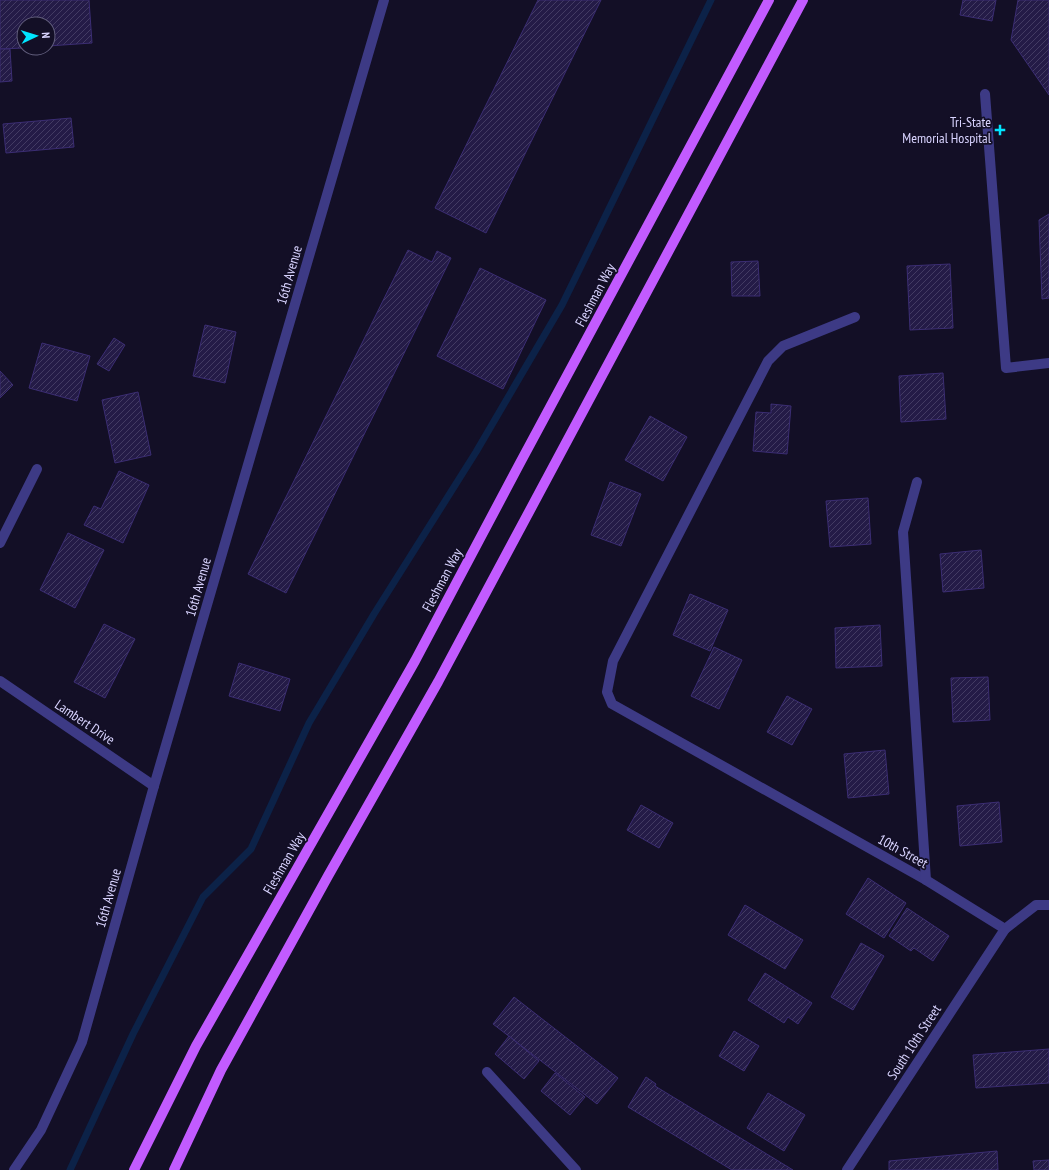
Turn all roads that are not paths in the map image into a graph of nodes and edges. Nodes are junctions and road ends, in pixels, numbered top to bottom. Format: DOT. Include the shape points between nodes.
graph roads {
  1 [pos="384,0"];
  2 [pos="769,0"];
  3 [pos="803,0"];
  4 [pos="985,94"];
  5 [pos="855,317"];
  6 [pos="1049,363"];
  7 [pos="37,469"];
  8 [pos="917,482"];
  9 [pos="0,543"];
  10 [pos="0,681"];
  11 [pos="154,786"];
  12 [pos="926,880"];
  13 [pos="1049,905"];
  14 [pos="1005,929"];
  15 [pos="487,1072"];
  16 [pos="14,1170"];
  17 [pos="134,1170"];
  18 [pos="174,1170"];
  19 [pos="576,1170"];
  20 [pos="847,1170"];
  1 -- 11 [label="street, 16th Avenue"];
  2 -- 17 [label="main road, Fleshman Way" via="415,661 196,1046"];
  3 -- 18 [label="main road" via="438,682 221,1070"];
  4 -- 6 [label="street" via="1006,368"];
  5 -- 12 [label="street, 10th Street" via="783,346 768,361 613,661 607,692 612,704"];
  7 -- 9 [label="street"];
  8 -- 12 [label="street" via="903,532"];
  10 -- 11 [label="street, Lambert Drive"];
  11 -- 16 [label="street, 16th Avenue" via="82,1042 41,1130"];
  12 -- 14 [label="street, 10th Street"];
  13 -- 14 [label="street" via="1036,905"];
  14 -- 20 [label="street, South 10th Street"];
  15 -- 19 [label="street"];
}
